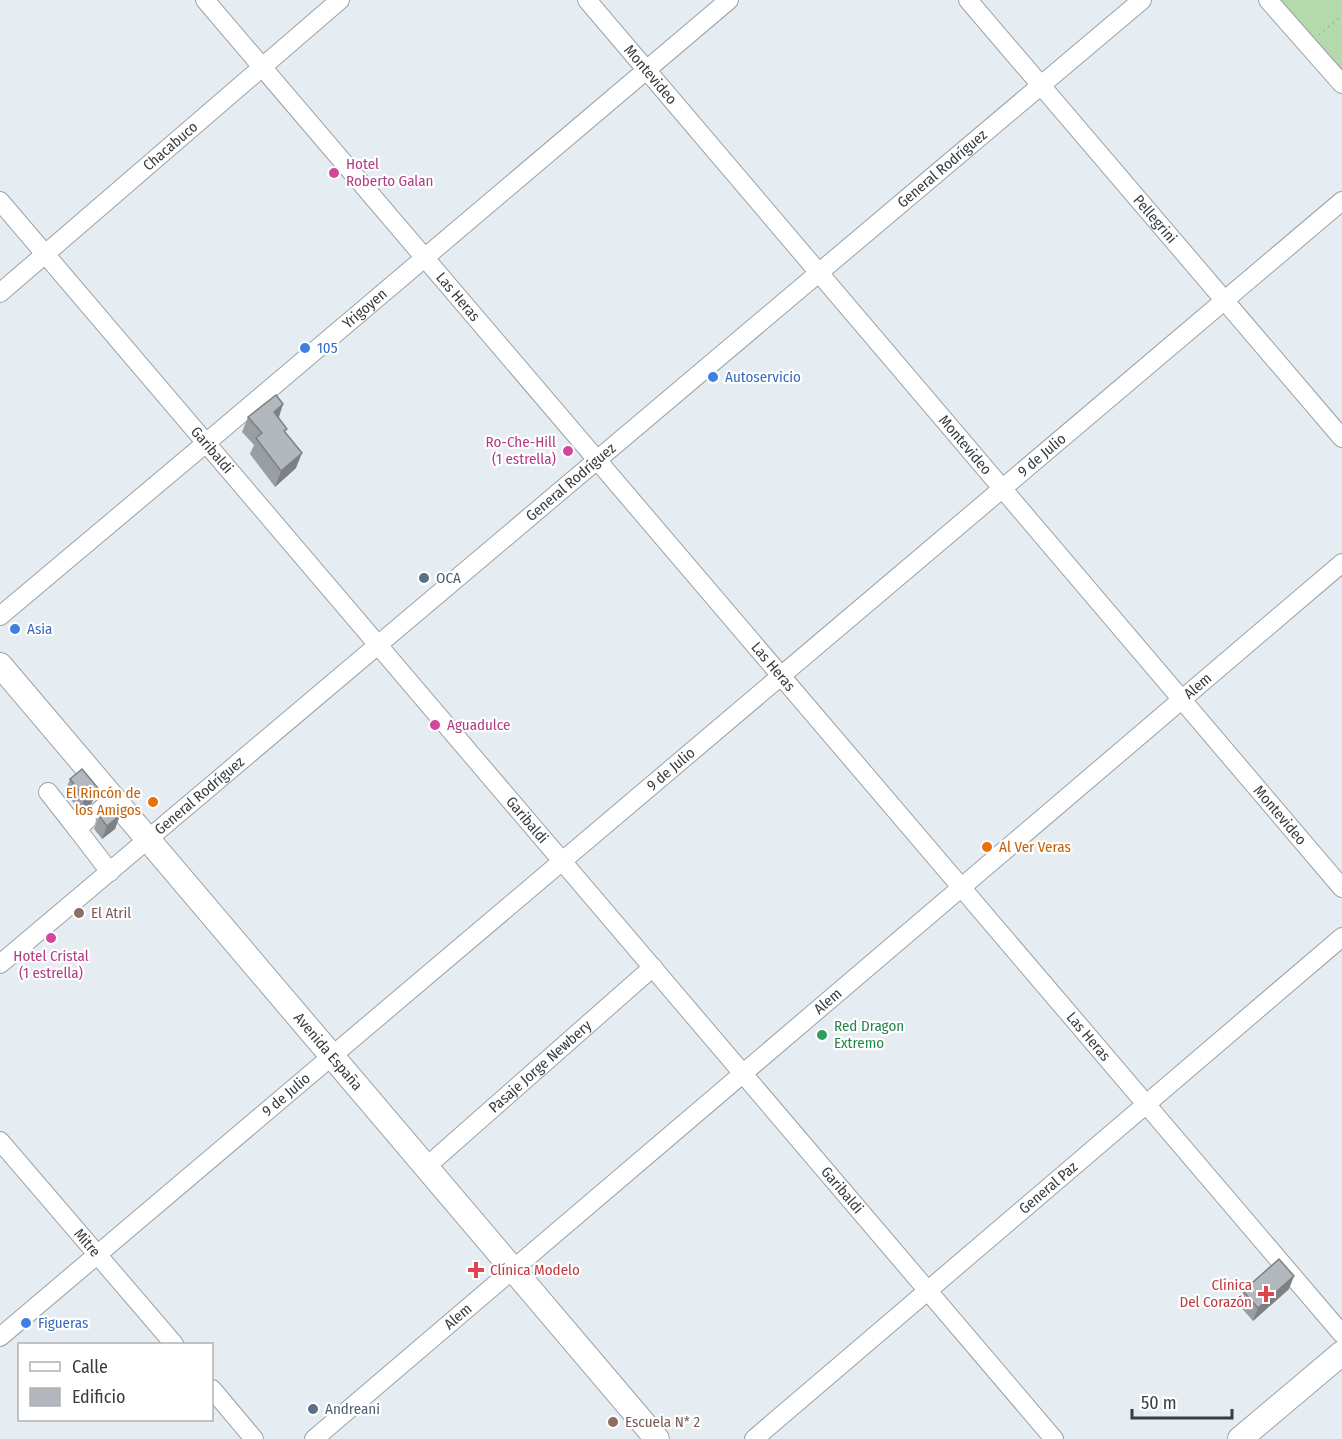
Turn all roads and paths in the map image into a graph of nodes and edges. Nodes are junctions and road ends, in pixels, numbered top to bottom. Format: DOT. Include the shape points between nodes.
graph roads {
  1 [pos="205,0"];
  2 [pos="340,0"];
  3 [pos="587,0"];
  4 [pos="729,0"];
  5 [pos="968,0"];
  6 [pos="1142,0"];
  7 [pos="1268,0"];
  8 [pos="1342,15"];
  9 [pos="1313,41"];
  10 [pos="262,67"];
  11 [pos="646,70"];
  12 [pos="1342,84"];
  13 [pos="1041,85"];
  14 [pos="0,201"];
  15 [pos="1342,201"];
  16 [pos="45,254"];
  17 [pos="425,258"];
  18 [pos="819,273"];
  19 [pos="0,292"];
  20 [pos="1224,300"];
  21 [pos="1342,438"];
  22 [pos="206,443"];
  23 [pos="597,460"];
  24 [pos="1002,488"];
  25 [pos="1342,563"];
  26 [pos="0,616"];
  27 [pos="378,645"];
  28 [pos="0,665"];
  29 [pos="781,675"];
  30 [pos="1182,700"];
  31 [pos="48,792"];
  32 [pos="94,814"];
  33 [pos="147,840"];
  34 [pos="562,861"];
  35 [pos="110,872"];
  36 [pos="961,887"];
  37 [pos="1342,888"];
  38 [pos="1342,937"];
  39 [pos="0,964"];
  40 [pos="653,968"];
  41 [pos="331,1056"];
  42 [pos="743,1073"];
  43 [pos="1146,1104"];
  44 [pos="0,1141"];
  45 [pos="426,1167"];
  46 [pos="97,1255"];
  47 [pos="513,1269"];
  48 [pos="928,1290"];
  49 [pos="1342,1334"];
  50 [pos="0,1336"];
  51 [pos="173,1343"];
  52 [pos="1342,1353"];
  53 [pos="1342,1375"];
  54 [pos="213,1390"];
  55 [pos="254,1439"];
  56 [pos="314,1439"];
  57 [pos="657,1439"];
  58 [pos="754,1439"];
  59 [pos="1054,1439"];
  60 [pos="1240,1439"];
  61 [pos="1266,1439"];
  1 -- 10 [label="street, Las Heras"];
  2 -- 10 [label="street, Chacabuco"];
  3 -- 11 [label="street, Montevideo"];
  4 -- 11 [label="street, Yrigoyen"];
  5 -- 13 [label="street, Pellegrini"];
  6 -- 13 [label="street, General Rodríguez"];
  7 -- 12 [label="street"];
  8 -- 9 [label="path"];
  10 -- 16 [label="street, Chacabuco"];
  10 -- 17 [label="street, Las Heras"];
  11 -- 17 [label="street, Yrigoyen"];
  11 -- 18 [label="street, Montevideo"];
  13 -- 18 [label="street, General Rodríguez"];
  13 -- 20 [label="street, Pellegrini"];
  14 -- 16 [label="street, Garibaldi"];
  15 -- 20 [label="street, 9 de Julio"];
  16 -- 19 [label="street, Chacabuco"];
  16 -- 22 [label="street, Garibaldi"];
  17 -- 22 [label="street, Yrigoyen"];
  17 -- 23 [label="street, Las Heras"];
  18 -- 23 [label="street, General Rodríguez"];
  18 -- 24 [label="street, Montevideo"];
  20 -- 21 [label="street, Pellegrini"];
  20 -- 24 [label="street, 9 de Julio"];
  22 -- 26 [label="street, Yrigoyen"];
  22 -- 27 [label="street, Garibaldi"];
  23 -- 27 [label="street, General Rodríguez"];
  23 -- 29 [label="street, Las Heras"];
  24 -- 29 [label="street, 9 de Julio"];
  24 -- 30 [label="street, Montevideo"];
  25 -- 30 [label="street, Alem"];
  27 -- 33 [label="street, General Rodríguez"];
  27 -- 34 [label="street, Garibaldi"];
  28 -- 32 [label="main road, Avenida España"];
  29 -- 34 [label="street, 9 de Julio"];
  29 -- 36 [label="street, Las Heras"];
  30 -- 36 [label="street, Alem"];
  30 -- 37 [label="street, Montevideo"];
  31 -- 32 [label="street"];
  32 -- 33 [label="main road, Avenida España"];
  32 -- 35 [label="street"];
  33 -- 35 [label="street, General Rodríguez"];
  33 -- 41 [label="main road, Avenida España"];
  34 -- 40 [label="street, Garibaldi"];
  34 -- 41 [label="street, 9 de Julio"];
  35 -- 39 [label="street, General Rodríguez"];
  36 -- 42 [label="street, Alem"];
  36 -- 43 [label="street, Las Heras"];
  38 -- 43 [label="street, General Paz"];
  40 -- 42 [label="street, Garibaldi"];
  40 -- 45 [label="street, Pasaje Jorge Newbery"];
  41 -- 45 [label="main road, Avenida España"];
  41 -- 46 [label="street, 9 de Julio"];
  42 -- 47 [label="street, Alem"];
  42 -- 48 [label="street, Garibaldi"];
  43 -- 48 [label="street, General Paz"];
  43 -- 49 [label="street, Las Heras"];
  44 -- 46 [label="street, Mitre"];
  45 -- 47 [label="main road, Avenida España"];
  46 -- 50 [label="street, 9 de Julio"];
  46 -- 51 [label="street, Mitre"];
  47 -- 56 [label="street, Alem"];
  47 -- 57 [label="main road, Avenida España"];
  48 -- 58 [label="street, General Paz"];
  48 -- 59 [label="street, Garibaldi"];
  52 -- 60 [label="main road"];
  53 -- 61 [label="main road"];
  54 -- 55 [label="street"];
}
